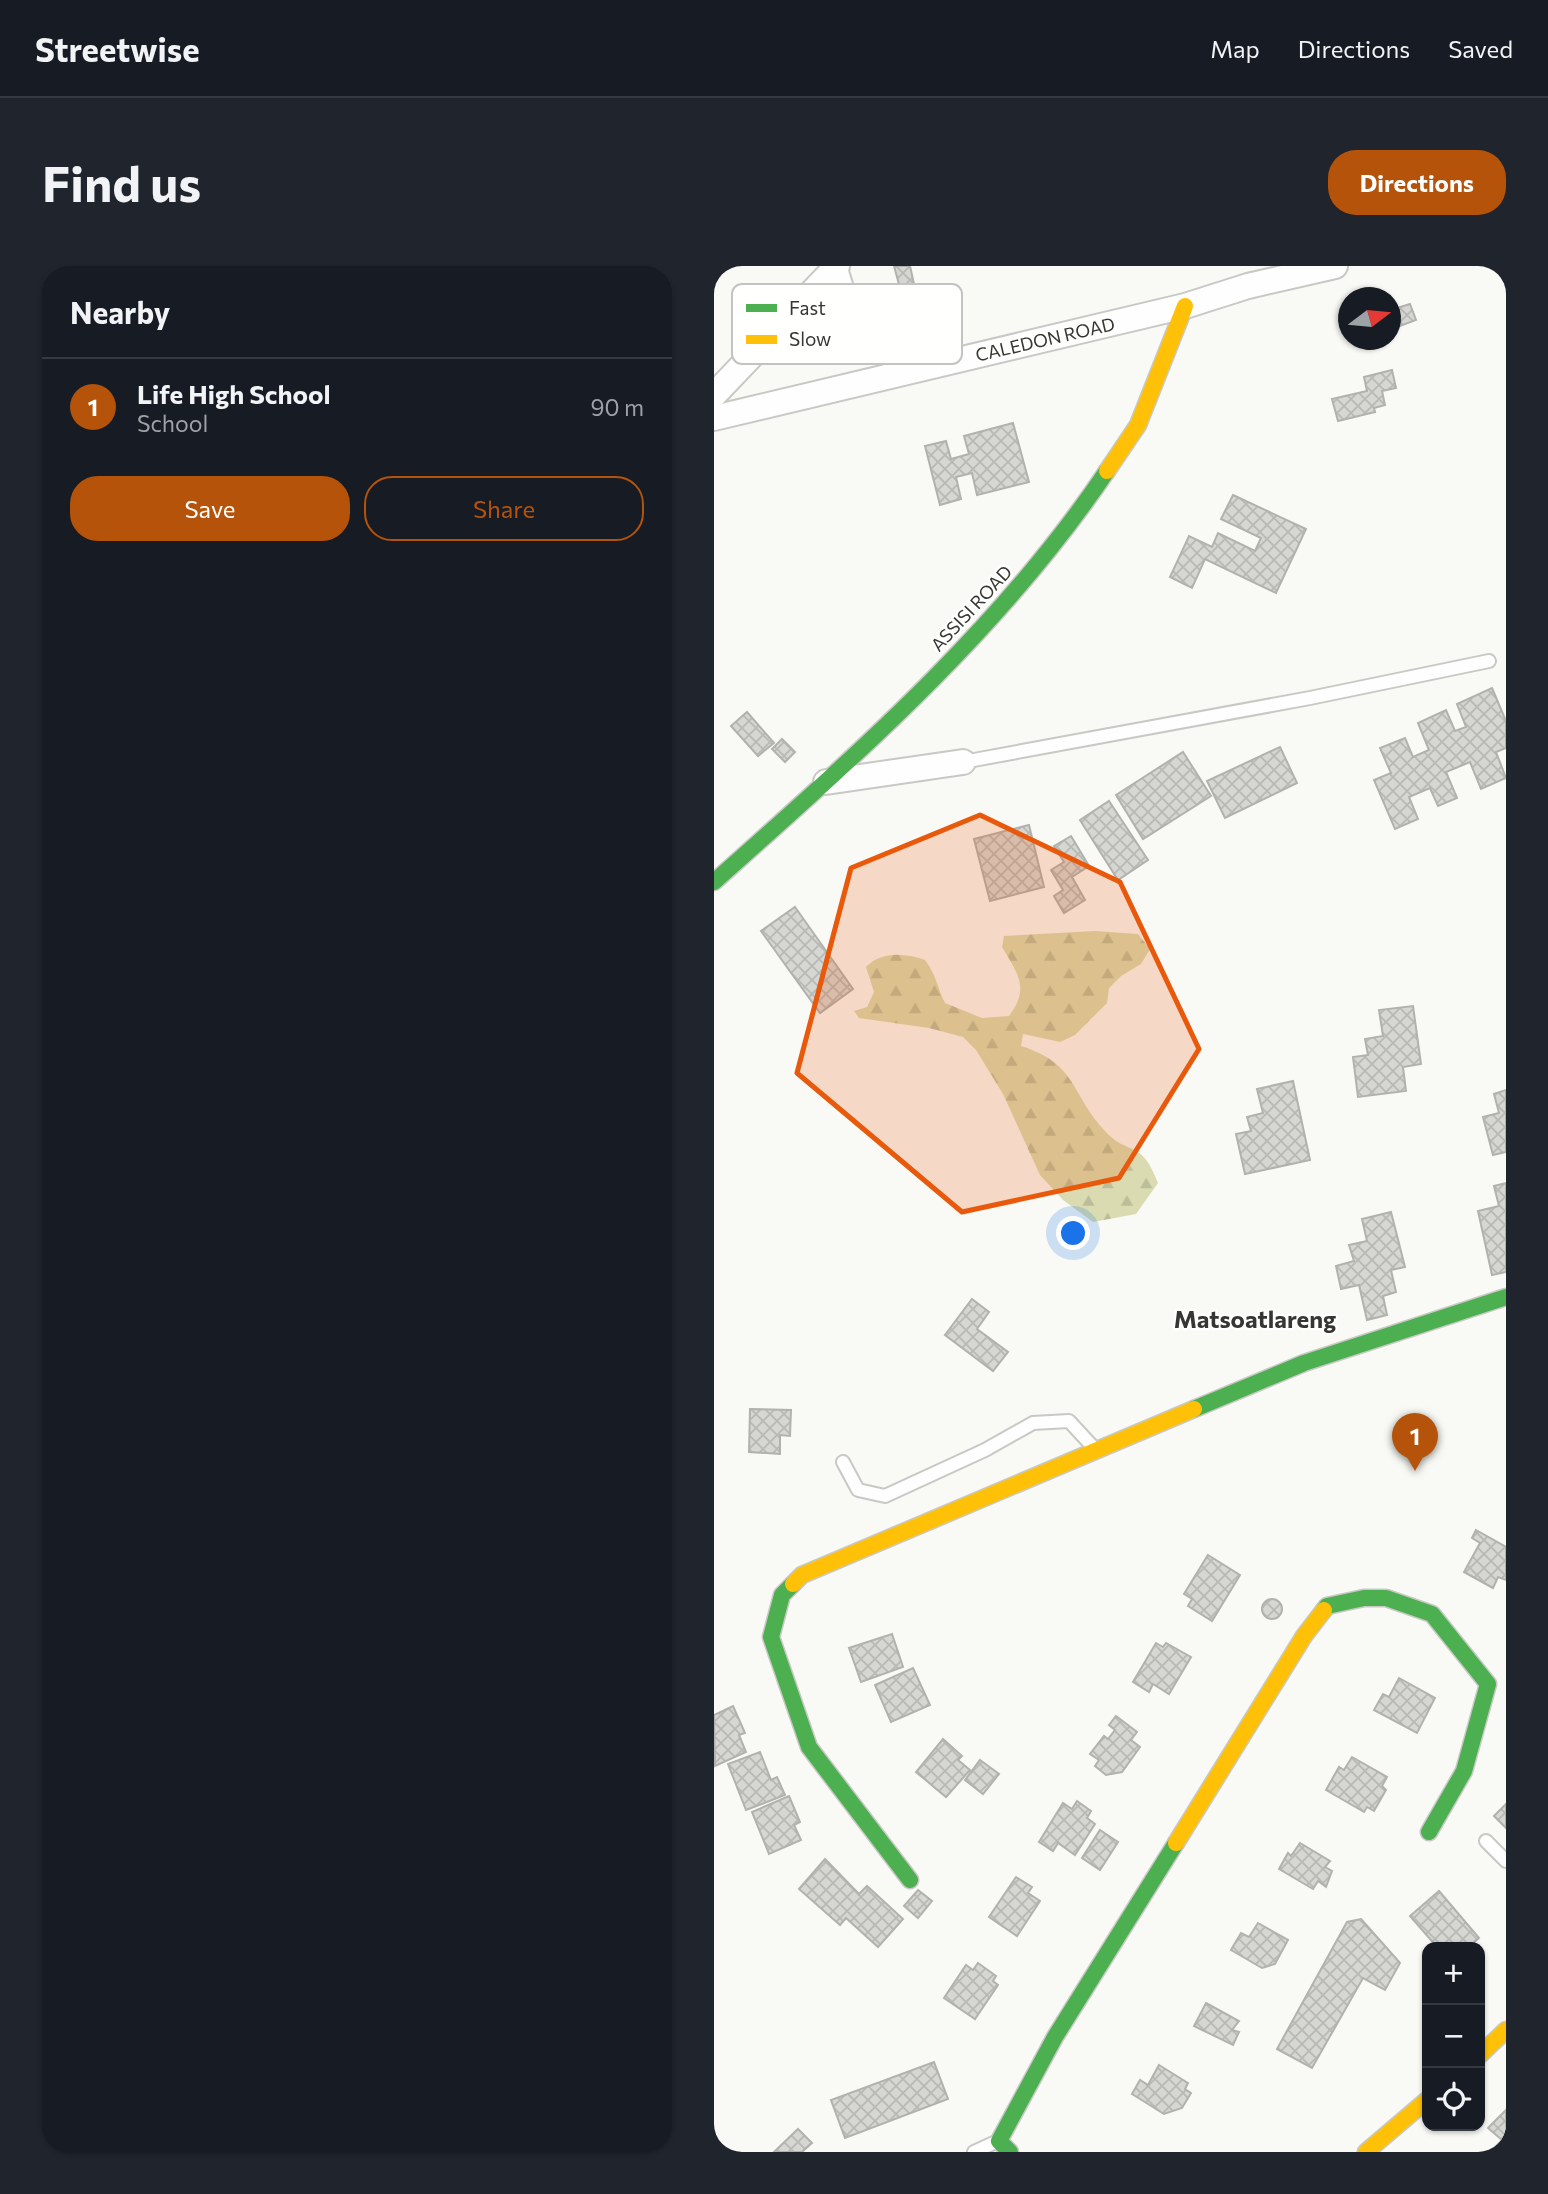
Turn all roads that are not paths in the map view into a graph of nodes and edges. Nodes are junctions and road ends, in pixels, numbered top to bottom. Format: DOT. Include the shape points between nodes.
graph roads {
  1 [pos="1335,266"];
  2 [pos="836,267"];
  3 [pos="1250,276"];
  4 [pos="820,284"];
  5 [pos="840,284"];
  6 [pos="1185,306"];
  7 [pos="962,358"];
  8 [pos="743,364"];
  9 [pos="901,364"];
  10 [pos="935,364"];
  11 [pos="909,370"];
  12 [pos="714,394"];
  13 [pos="714,418"];
  14 [pos="1489,661"];
  15 [pos="963,762"];
  16 [pos="826,782"];
  17 [pos="714,882"];
  18 [pos="1506,1297"];
  19 [pos="1097,1451"];
  20 [pos="844,1462"];
  21 [pos="1429,1832"];
  22 [pos="1486,1841"];
  23 [pos="1506,1861"];
  24 [pos="910,1880"];
  25 [pos="1506,2030"];
  26 [pos="1485,2050"];
  27 [pos="1422,2104"];
  28 [pos="1005,2146"];
  29 [pos="974,2152"];
  30 [pos="1366,2152"];
  1 -- 3 [label="street, CALEDON ROAD"];
  2 -- 4 [label="street"];
  2 -- 5 [label="street"];
  3 -- 6 [label="street, CALEDON ROAD"];
  6 -- 7 [label="street, CALEDON ROAD"];
  6 -- 16 [label="street, ASSISI ROAD" via="1138,425 1091,495 1000,610"];
  8 -- 12 [label="street"];
  9 -- 11 [label="street"];
  10 -- 11 [label="street, CALEDON ROAD"];
  11 -- 13 [label="street, CALEDON ROAD"];
  14 -- 15 [label="lane"];
  15 -- 16 [label="street"];
  16 -- 17 [label="street, ASSISI ROAD"];
  18 -- 19 [label="street" via="1304,1363"];
  19 -- 20 [label="lane" via="1069,1421 1033,1423 885,1496 858,1490"];
  19 -- 24 [label="street" via="802,1575 782,1595 771,1637 808,1747"];
  21 -- 28 [label="street" via="1464,1771 1488,1684 1432,1614 1386,1598 1327,1605 1063,2025"];
  22 -- 23 [label="lane"];
  25 -- 26 [label="street"];
  27 -- 30 [label="street"];
  28 -- 29 [label="lane"];
}
